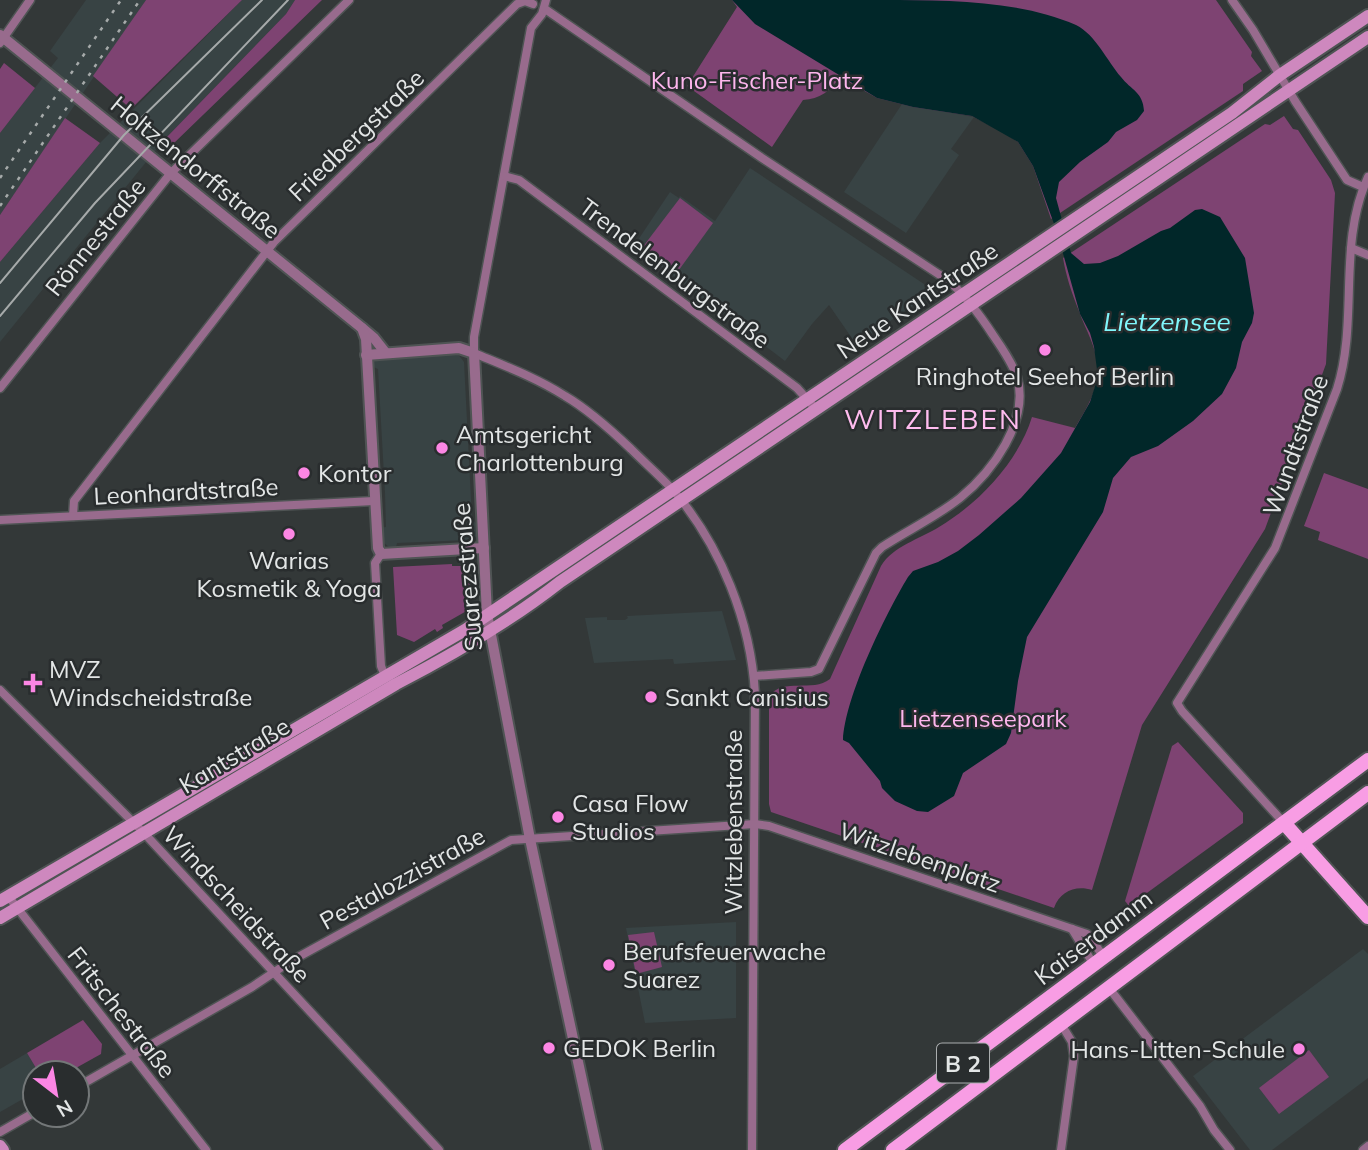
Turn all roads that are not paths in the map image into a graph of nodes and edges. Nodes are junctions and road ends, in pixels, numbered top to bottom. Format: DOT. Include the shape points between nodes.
graph roads {
  1 [pos="30,0"];
  2 [pos="349,0"];
  3 [pos="1231,0"];
  4 [pos="533,4"];
  5 [pos="545,4"];
  6 [pos="1368,16"];
  7 [pos="1368,37"];
  8 [pos="1,39"];
  9 [pos="1280,75"];
  10 [pos="1288,90"];
  11 [pos="170,174"];
  12 [pos="504,176"];
  13 [pos="1368,177"];
  14 [pos="1363,187"];
  15 [pos="1083,221"];
  16 [pos="1058,238"];
  17 [pos="1351,248"];
  18 [pos="267,252"];
  19 [pos="1368,255"];
  20 [pos="962,295"];
  21 [pos="973,304"];
  22 [pos="362,328"];
  23 [pos="385,352"];
  24 [pos="474,353"];
  25 [pos="366,355"];
  26 [pos="0,388"];
  27 [pos="807,399"];
  28 [pos="816,410"];
  29 [pos="672,489"];
  30 [pos="681,500"];
  31 [pos="374,501"];
  32 [pos="73,516"];
  33 [pos="0,520"];
  34 [pos="484,548"];
  35 [pos="379,551"];
  36 [pos="487,614"];
  37 [pos="490,632"];
  38 [pos="385,676"];
  39 [pos="754,676"];
  40 [pos="0,690"];
  41 [pos="1368,760"];
  42 [pos="1368,793"];
  43 [pos="133,823"];
  44 [pos="1284,823"];
  45 [pos="755,824"];
  46 [pos="144,833"];
  47 [pos="530,839"];
  48 [pos="1259,841"];
  49 [pos="1302,843"];
  50 [pos="1276,863"];
  51 [pos="4,899"];
  52 [pos="16,908"];
  53 [pos="1368,916"];
  54 [pos="0,918"];
  55 [pos="1072,929"];
  56 [pos="1099,961"];
  57 [pos="274,972"];
  58 [pos="1110,988"];
  59 [pos="1061,1024"];
  60 [pos="131,1055"];
  61 [pos="91,1079"];
  62 [pos="21,1120"];
  63 [pos="0,1132"];
  64 [pos="1368,1146"];
  65 [pos="206,1150"];
  66 [pos="439,1150"];
  67 [pos="597,1150"];
  68 [pos="752,1150"];
  69 [pos="845,1150"];
  70 [pos="893,1150"];
  71 [pos="1062,1150"];
  72 [pos="1230,1150"];
  73 [pos="1363,1150"];
  1 -- 8 [label="street"];
  2 -- 11 [label="street, Rönnestraße"];
  3 -- 9 [label="street"];
  4 -- 18 [label="street, Friedbergstraße" via="517,4"];
  5 -- 12 [label="street, Suarezstraße" via="531,27"];
  5 -- 20 [label="street" via="762,158 949,281"];
  6 -- 9 [label="main road, Neue Kantstraße"];
  7 -- 10 [label="main road, Neue Kantstraße"];
  8 -- 11 [label="street, Holtzendorffstraße"];
  9 -- 10 [label="street"];
  9 -- 15 [label="main road, Neue Kantstraße"];
  10 -- 14 [label="street" via="1347,180"];
  10 -- 15 [label="main road, Neue Kantstraße"];
  11 -- 18 [label="street, Holtzendorffstraße"];
  11 -- 26 [label="street, Rönnestraße"];
  12 -- 24 [label="street, Suarezstraße"];
  12 -- 27 [label="street, Trendelenburgstraße" via="519,180"];
  13 -- 14 [label="street, Wundtstraße"];
  14 -- 17 [label="street, Wundtstraße"];
  15 -- 16 [label="main road, Neue Kantstraße"];
  16 -- 20 [label="main road, Neue Kantstraße"];
  16 -- 21 [label="main road, Neue Kantstraße"];
  17 -- 19 [label="street"];
  17 -- 44 [label="street, Wundtstraße" via="1344,364 1287,521 1265,565 1177,703"];
  18 -- 22 [label="street, Holtzendorffstraße"];
  18 -- 32 [label="street, Friedbergstraße" via="74,501"];
  20 -- 21 [label="street"];
  20 -- 27 [label="main road, Neue Kantstraße"];
  21 -- 28 [label="main road, Neue Kantstraße"];
  21 -- 39 [label="street" via="1017,377 1019,407 1005,443 967,492 876,553 819,669"];
  22 -- 23 [label="street, Holtzendorffstraße"];
  22 -- 25 [label="street"];
  23 -- 24 [label="street, Witzlebenstraße" via="459,348"];
  23 -- 25 [label="street, Witzlebenstraße"];
  24 -- 29 [label="street, Witzlebenstraße" via="567,396"];
  24 -- 34 [label="street, Suarezstraße"];
  25 -- 31 [label="street"];
  27 -- 28 [label="street, Trendelenburgstraße"];
  27 -- 29 [label="main road, Neue Kantstraße"];
  28 -- 30 [label="main road, Neue Kantstraße"];
  29 -- 30 [label="street, Witzlebenstraße"];
  29 -- 36 [label="main road, Neue Kantstraße"];
  30 -- 37 [label="main road, Neue Kantstraße"];
  30 -- 39 [label="street, Witzlebenstraße" via="705,537 740,611"];
  31 -- 32 [label="street, Leonhardtstraße"];
  31 -- 35 [label="street"];
  32 -- 33 [label="street, Leonhardtstraße"];
  34 -- 35 [label="street"];
  34 -- 36 [label="street, Suarezstraße"];
  35 -- 38 [label="street" via="375,563"];
  36 -- 37 [label="street, Suarezstraße"];
  36 -- 38 [label="main road, Kantstraße"];
  37 -- 46 [label="main road, Kantstraße"];
  37 -- 47 [label="street, Suarezstraße"];
  38 -- 43 [label="main road, Kantstraße"];
  39 -- 45 [label="street, Witzlebenstraße"];
  40 -- 43 [label="street, Windscheidstraße"];
  41 -- 44 [label="main road, Kaiserdamm / B 2"];
  42 -- 49 [label="main road, Kaiserdamm / B 2"];
  43 -- 46 [label="street, Windscheidstraße"];
  43 -- 51 [label="main road, Kantstraße"];
  44 -- 48 [label="main road, Kaiserdamm / B 2"];
  44 -- 49 [label="main road"];
  45 -- 47 [label="street, Witzlebenplatz"];
  45 -- 55 [label="street, Witzlebenplatz"];
  45 -- 68 [label="street, Witzlebenstraße"];
  46 -- 52 [label="main road, Kantstraße"];
  46 -- 57 [label="street, Windscheidstraße"];
  47 -- 57 [label="street, Pestalozzistraße" via="511,839"];
  47 -- 67 [label="street, Suarezstraße"];
  48 -- 50 [label="main road"];
  48 -- 56 [label="main road, Kaiserdamm / B 2"];
  49 -- 50 [label="main road, Kaiserdamm / B 2"];
  49 -- 53 [label="main road"];
  50 -- 58 [label="main road, Kaiserdamm / B 2"];
  51 -- 52 [label="street, Fritschestraße"];
  52 -- 54 [label="main road, Kantstraße"];
  52 -- 60 [label="street, Fritschestraße"];
  55 -- 56 [label="street"];
  55 -- 56 [label="street, Witzlebenplatz" via="1087,934"];
  56 -- 69 [label="main road, Kaiserdamm / B 2"];
  57 -- 60 [label="street, Pestalozzistraße"];
  57 -- 66 [label="street, Windscheidstraße"];
  58 -- 59 [label="main road, Kaiserdamm / B 2"];
  58 -- 72 [label="street"];
  59 -- 70 [label="main road, Kaiserdamm / B 2"];
  59 -- 71 [label="street" via="1074,1056"];
  60 -- 61 [label="street, Pestalozzistraße"];
  60 -- 65 [label="street, Fritschestraße"];
  62 -- 63 [label="street"];
  64 -- 73 [label="street"];
}
